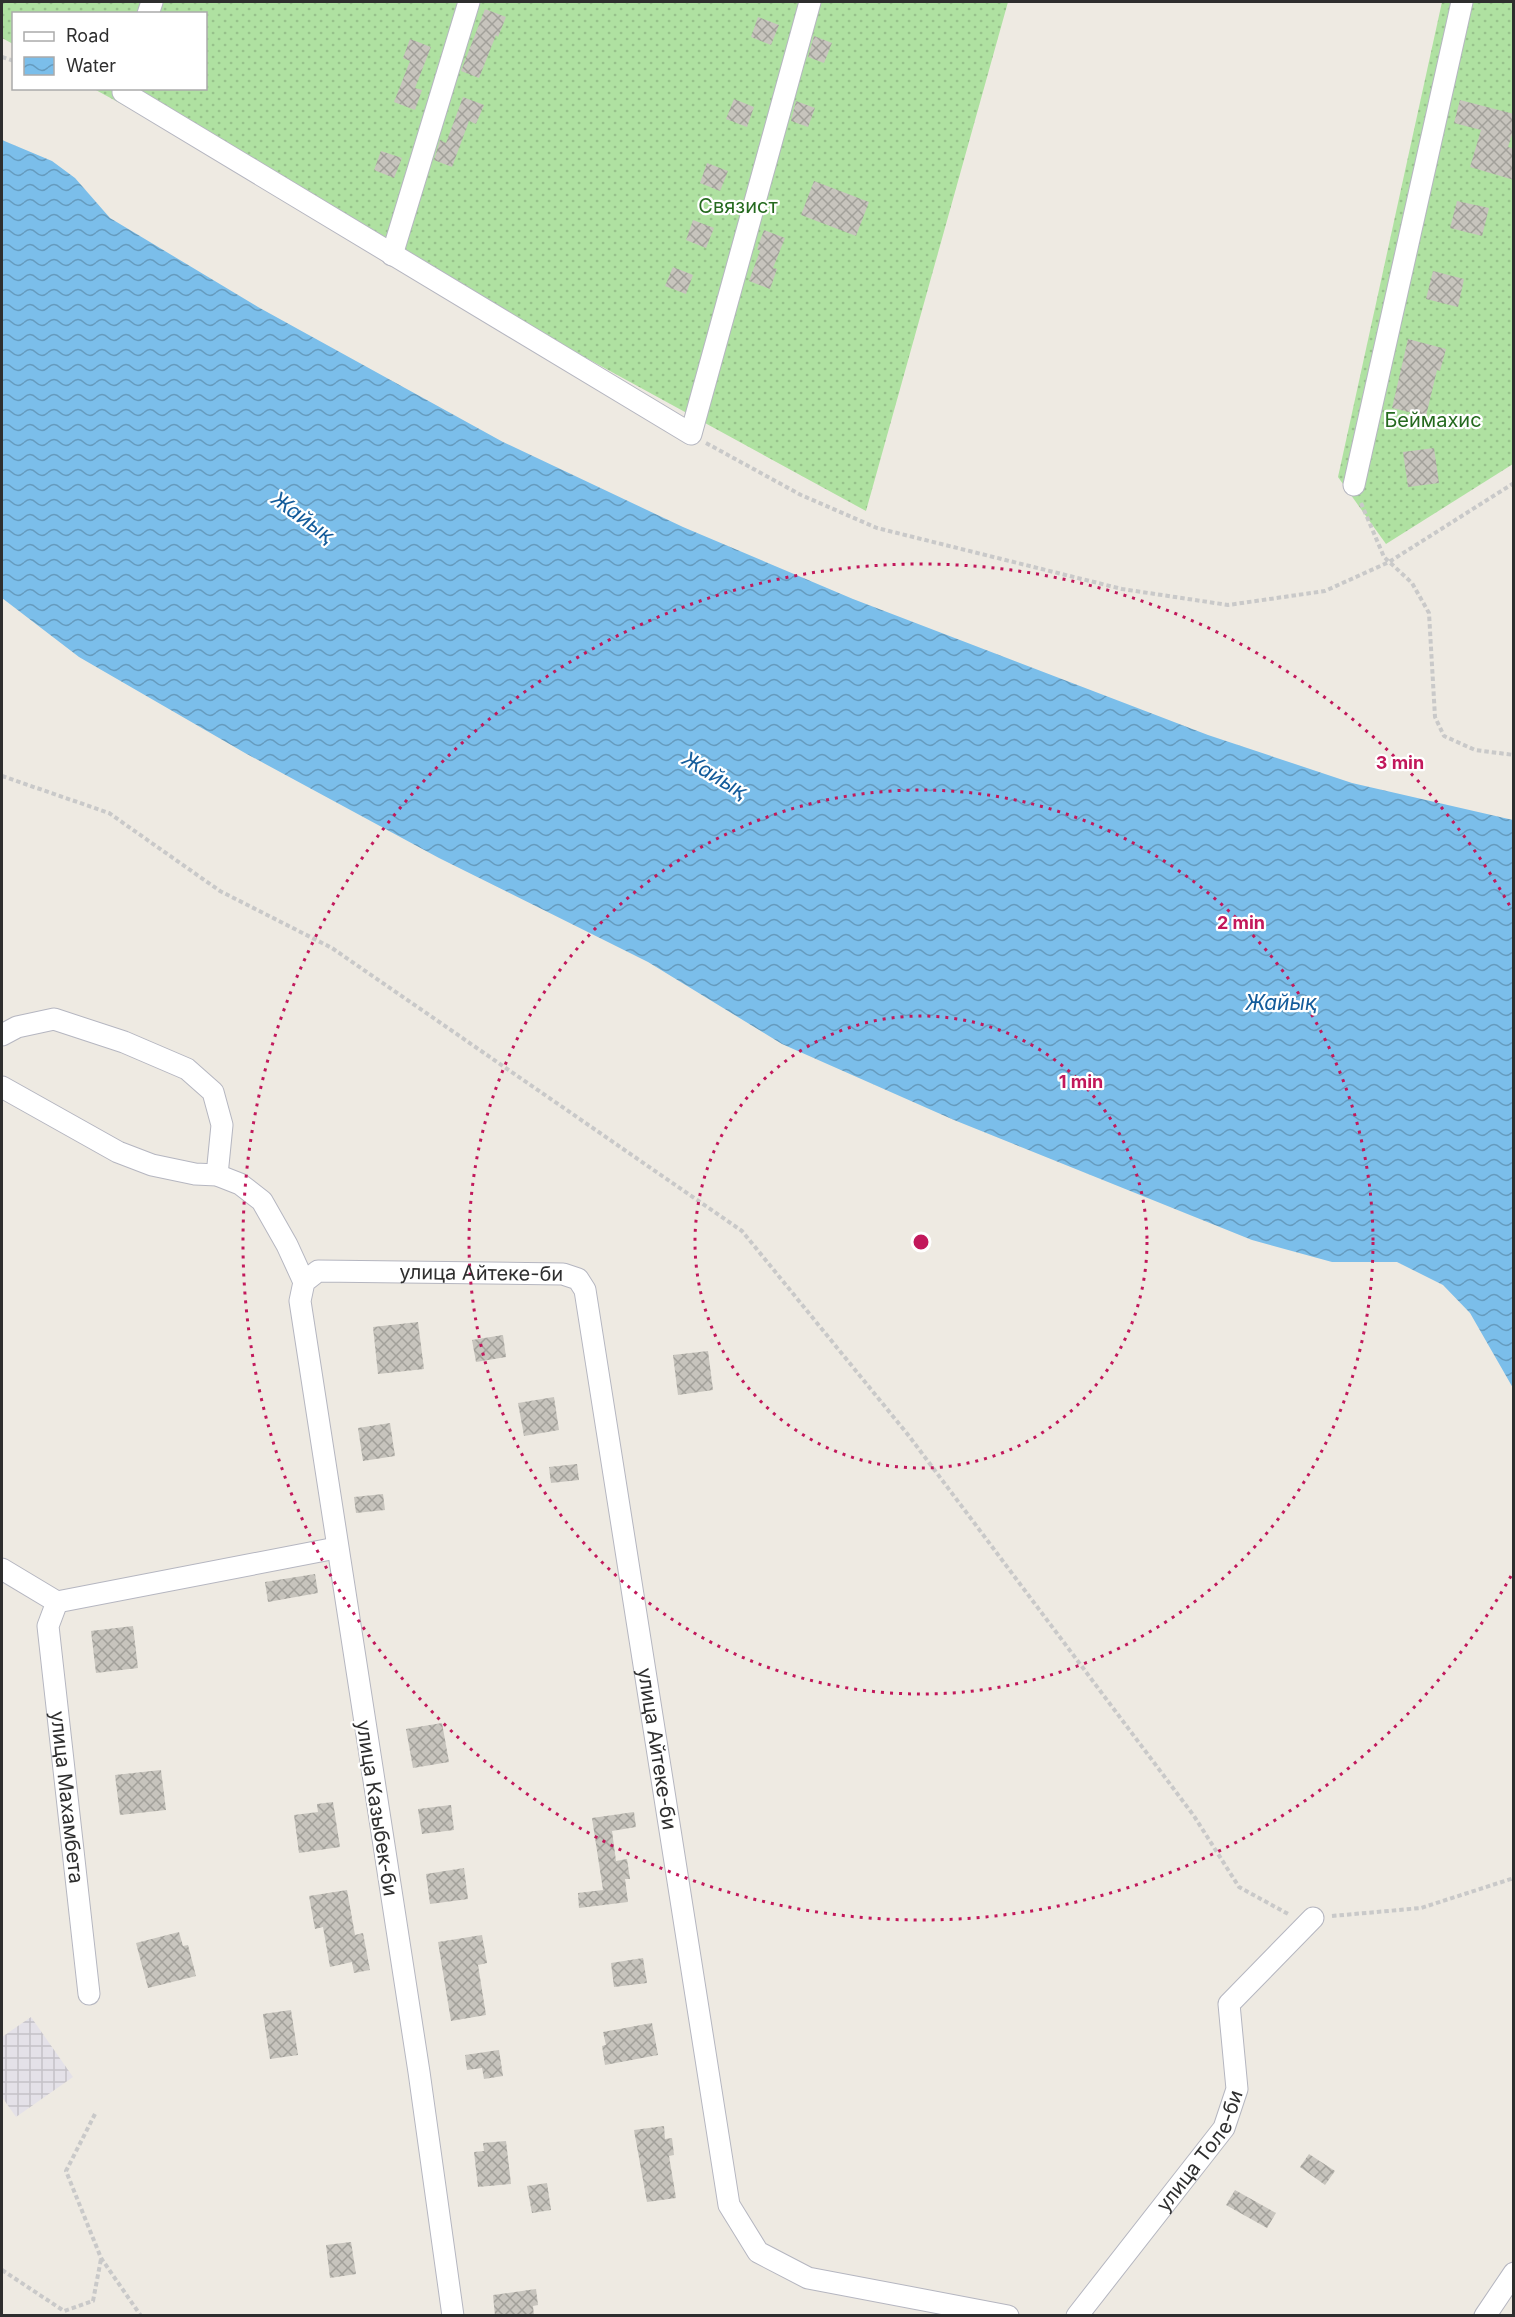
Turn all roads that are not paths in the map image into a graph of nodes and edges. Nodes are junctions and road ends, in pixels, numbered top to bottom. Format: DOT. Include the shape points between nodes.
graph roads {
  1 [pos="469,2"];
  2 [pos="810,2"];
  3 [pos="1462,2"];
  4 [pos="124,90"];
  5 [pos="392,255"];
  6 [pos="1354,485"];
  7 [pos="2,1035"];
  8 [pos="2,1087"];
  9 [pos="217,1175"];
  10 [pos="302,1292"];
  11 [pos="336,1548"];
  12 [pos="2,1569"];
  13 [pos="57,1602"];
  14 [pos="1313,1918"];
  15 [pos="89,1994"];
  16 [pos="1514,2273"];
  17 [pos="453,2316"];
  18 [pos="1008,2316"];
  19 [pos="1077,2316"];
  20 [pos="1485,2316"];
  1 -- 5 [label="street"];
  2 -- 5 [label="street" via="691,434"];
  3 -- 6 [label="street"];
  4 -- 5 [label="street"];
  7 -- 9 [label="street" via="16,1027 54,1018 187,1069 213,1092 222,1125"];
  8 -- 9 [label="street, улица Казыбек-би" via="118,1152 152,1165"];
  9 -- 10 [label="street, улица Казыбек-би" via="240,1184 262,1201 288,1245"];
  10 -- 11 [label="street, улица Казыбек-би"];
  10 -- 18 [label="street, улица Айтеке-би" via="318,1271 563,1274 578,1279 585,1290 729,2205 758,2252 808,2277"];
  11 -- 13 [label="street"];
  11 -- 17 [label="street, улица Казыбек-би" via="419,2072"];
  12 -- 13 [label="street"];
  13 -- 15 [label="street, улица Махамбета" via="48,1626"];
  14 -- 19 [label="street, улица Толе-би" via="1229,2004 1238,2089 1224,2128"];
  16 -- 20 [label="street"];
}
